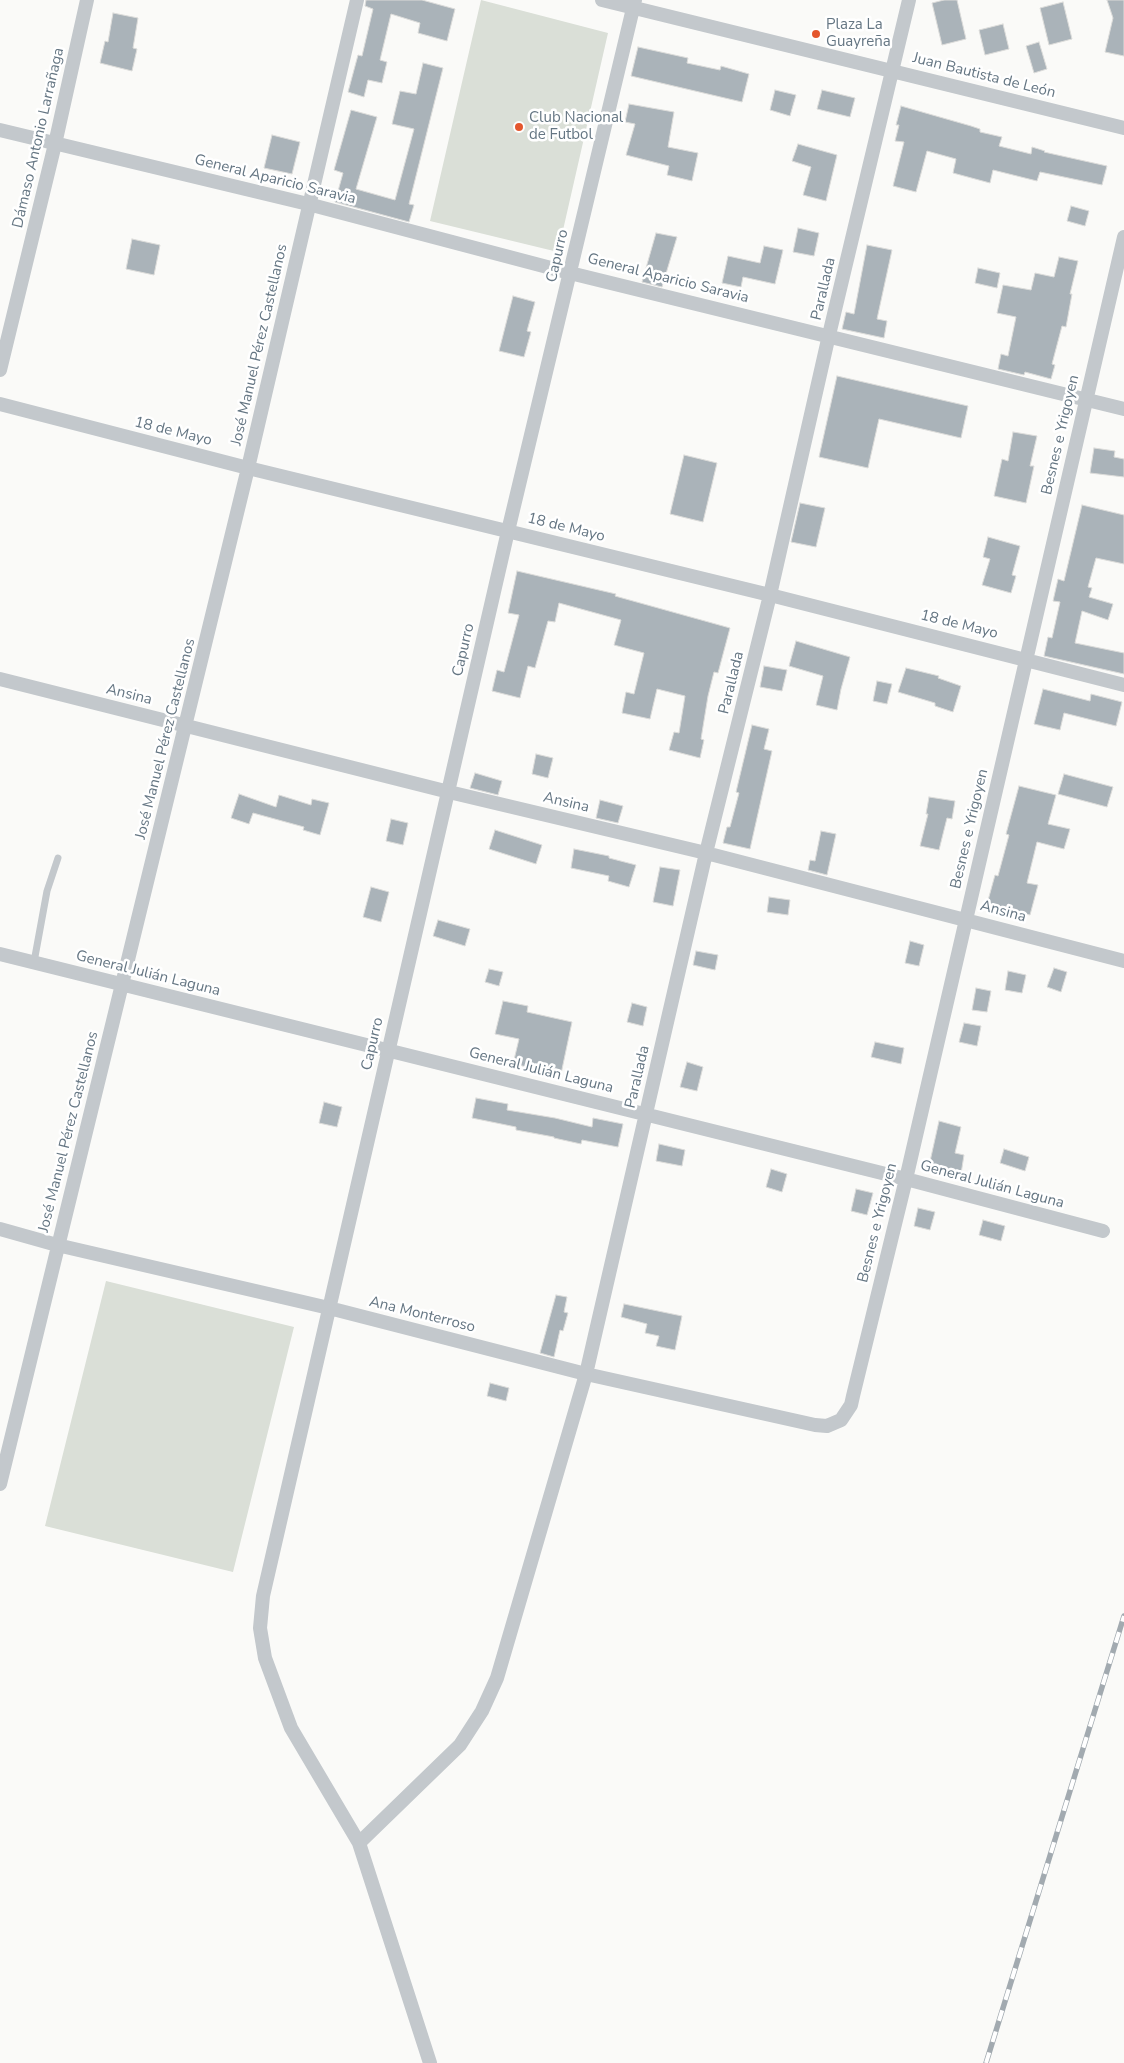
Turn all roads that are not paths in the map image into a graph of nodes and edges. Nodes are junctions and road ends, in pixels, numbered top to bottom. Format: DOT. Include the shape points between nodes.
graph roads {
  1 [pos="87,0"];
  2 [pos="357,0"];
  3 [pos="602,0"];
  4 [pos="909,0"];
  5 [pos="634,4"];
  6 [pos="892,71"];
  7 [pos="1124,128"];
  8 [pos="0,130"];
  9 [pos="55,144"];
  10 [pos="308,204"];
  11 [pos="1124,236"];
  12 [pos="570,273"];
  13 [pos="829,335"];
  14 [pos="0,370"];
  15 [pos="1086,399"];
  16 [pos="0,404"];
  17 [pos="1124,409"];
  18 [pos="248,468"];
  19 [pos="508,531"];
  20 [pos="770,595"];
  21 [pos="1026,658"];
  22 [pos="0,679"];
  23 [pos="1124,684"];
  24 [pos="186,726"];
  25 [pos="449,792"];
  26 [pos="706,854"];
  27 [pos="58,858"];
  28 [pos="966,919"];
  29 [pos="0,954"];
  30 [pos="1124,961"];
  31 [pos="34,962"];
  32 [pos="123,984"];
  33 [pos="388,1050"];
  34 [pos="647,1114"];
  35 [pos="906,1179"];
  36 [pos="0,1229"];
  37 [pos="1103,1231"];
  38 [pos="57,1245"];
  39 [pos="329,1308"];
  40 [pos="586,1374"];
  41 [pos="836,1423"];
  42 [pos="0,1484"];
  43 [pos="359,1843"];
  44 [pos="430,2063"];
  1 -- 9 [label="street, Dámaso Antonio Larrañaga"];
  2 -- 10 [label="street, José Manuel Pérez Castellanos"];
  3 -- 5 [label="street, Juan Bautista de León"];
  4 -- 6 [label="street, Parallada"];
  5 -- 6 [label="street, Juan Bautista de León"];
  5 -- 12 [label="street, Capurro"];
  6 -- 7 [label="street, Juan Bautista de León"];
  6 -- 13 [label="street, Parallada"];
  8 -- 9 [label="street, General Aparicio Saravia"];
  9 -- 10 [label="street, General Aparicio Saravia"];
  9 -- 14 [label="street, Dámaso Antonio Larrañaga"];
  10 -- 12 [label="street, General Aparicio Saravia"];
  10 -- 18 [label="street, José Manuel Pérez Castellanos"];
  11 -- 15 [label="street, Besnes e Yrigoyen"];
  12 -- 13 [label="street, General Aparicio Saravia"];
  12 -- 19 [label="street, Capurro"];
  13 -- 15 [label="street, General Aparicio Saravia"];
  13 -- 20 [label="street, Parallada"];
  15 -- 17 [label="street, General Aparicio Saravia"];
  15 -- 21 [label="street, Besnes e Yrigoyen"];
  16 -- 18 [label="street, 18 de Mayo"];
  18 -- 19 [label="street, 18 de Mayo"];
  18 -- 24 [label="street, José Manuel Pérez Castellanos"];
  19 -- 20 [label="street, 18 de Mayo"];
  19 -- 25 [label="street, Capurro"];
  20 -- 21 [label="street, 18 de Mayo"];
  20 -- 26 [label="street, Parallada"];
  21 -- 23 [label="street, 18 de Mayo"];
  21 -- 28 [label="street, Besnes e Yrigoyen"];
  22 -- 24 [label="street, Ansina"];
  24 -- 25 [label="street, Ansina"];
  24 -- 32 [label="street, José Manuel Pérez Castellanos"];
  25 -- 26 [label="street, Ansina"];
  25 -- 33 [label="street, Capurro"];
  26 -- 28 [label="street, Ansina"];
  26 -- 34 [label="street, Parallada"];
  27 -- 31 [label="lane" via="47,891"];
  28 -- 30 [label="street, Ansina"];
  28 -- 35 [label="street, Besnes e Yrigoyen"];
  29 -- 31 [label="street, General Julián Laguna"];
  31 -- 32 [label="street, General Julián Laguna"];
  32 -- 33 [label="street, General Julián Laguna"];
  32 -- 38 [label="street, José Manuel Pérez Castellanos"];
  33 -- 34 [label="street, General Julián Laguna"];
  33 -- 39 [label="street, Capurro"];
  34 -- 35 [label="street, General Julián Laguna"];
  34 -- 40 [label="street, Parallada"];
  35 -- 37 [label="street, General Julián Laguna"];
  35 -- 41 [label="street, Besnes e Yrigoyen" via="850,1405"];
  36 -- 38 [label="street, Ana Monterroso"];
  38 -- 39 [label="street, Ana Monterroso"];
  38 -- 42 [label="street, José Manuel Pérez Castellanos"];
  39 -- 40 [label="street, Ana Monterroso"];
  39 -- 43 [label="street, Capurro" via="263,1596 260,1628 265,1658 291,1728"];
  40 -- 41 [label="street, Ana Monterroso" via="815,1425"];
  40 -- 43 [label="street, Parallada" via="497,1678 482,1711 460,1745"];
  43 -- 44 [label="street, Capurro"];
}
